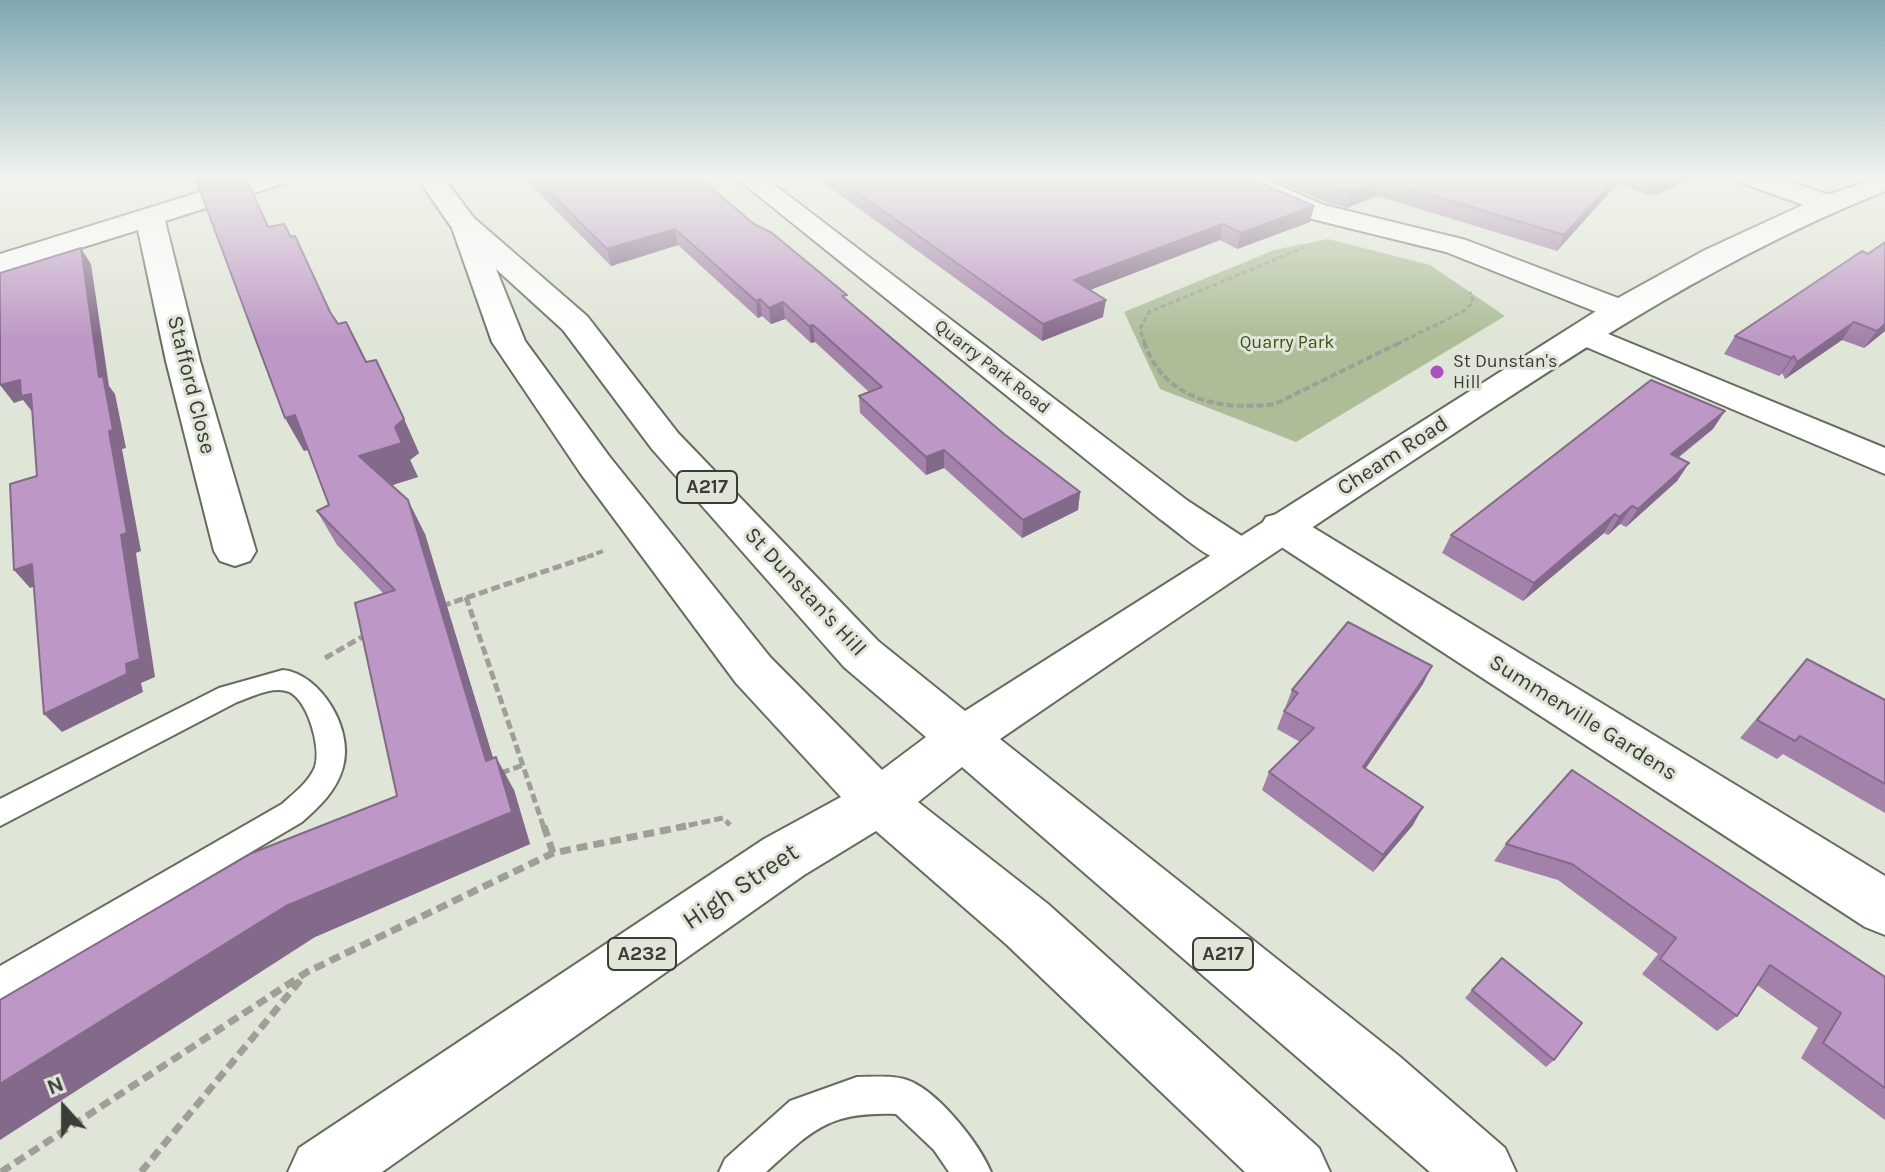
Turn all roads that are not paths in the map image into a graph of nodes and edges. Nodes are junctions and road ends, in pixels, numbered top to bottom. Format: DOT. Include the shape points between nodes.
graph roads {
  1 [pos="109,231"];
  2 [pos="153,231"];
  3 [pos="467,231"];
  4 [pos="472,231"];
  5 [pos="817,231"];
  6 [pos="1394,231"];
  7 [pos="1771,231"];
  8 [pos="0,264"];
  9 [pos="1620,310"];
  10 [pos="1584,334"];
  11 [pos="1885,462"];
  12 [pos="1281,527"];
  13 [pos="235,551"];
  14 [pos="1239,554"];
  15 [pos="961,739"];
  16 [pos="879,802"];
  17 [pos="0,813"];
  18 [pos="1885,908"];
  19 [pos="0,984"];
  20 [pos="323,1172"];
  21 [pos="738,1172"];
  22 [pos="972,1172"];
  23 [pos="1295,1172"];
  24 [pos="1481,1172"];
  1 -- 8 [label="main road"];
  2 -- 13 [label="main road, Stafford Close"];
  3 -- 16 [label="main road, St Dunstan's Hill / A217" via="509,342 753,670"];
  4 -- 15 [label="main road, St Dunstan's Hill / A217" via="575,323 665,441 861,654"];
  5 -- 14 [label="main road, Quarry Park Road" via="1174,510"];
  6 -- 9 [label="main road" via="1456,246"];
  7 -- 9 [label="main road, Cheam Road / A232"];
  9 -- 10 [label="main road, Cheam Road / A232"];
  10 -- 11 [label="main road"];
  10 -- 12 [label="main road, Cheam Road / A232"];
  12 -- 14 [label="main road, Cheam Road / A232"];
  12 -- 18 [label="main road, Summerville Gardens"];
  14 -- 15 [label="main road, Cheam Road / A232"];
  15 -- 16 [label="main road, High Street / A232"];
  15 -- 24 [label="main road, A217" via="1376,1079"];
  16 -- 20 [label="main road, High Street / A232" via="768,867"];
  16 -- 23 [label="main road, A217" via="1027,924"];
  17 -- 19 [label="lane" via="228,695 289,681 305,689 330,732 334,751 328,774 316,793 292,813"];
  21 -- 22 [label="lane" via="803,1114 857,1095 903,1096 947,1137"];
}
